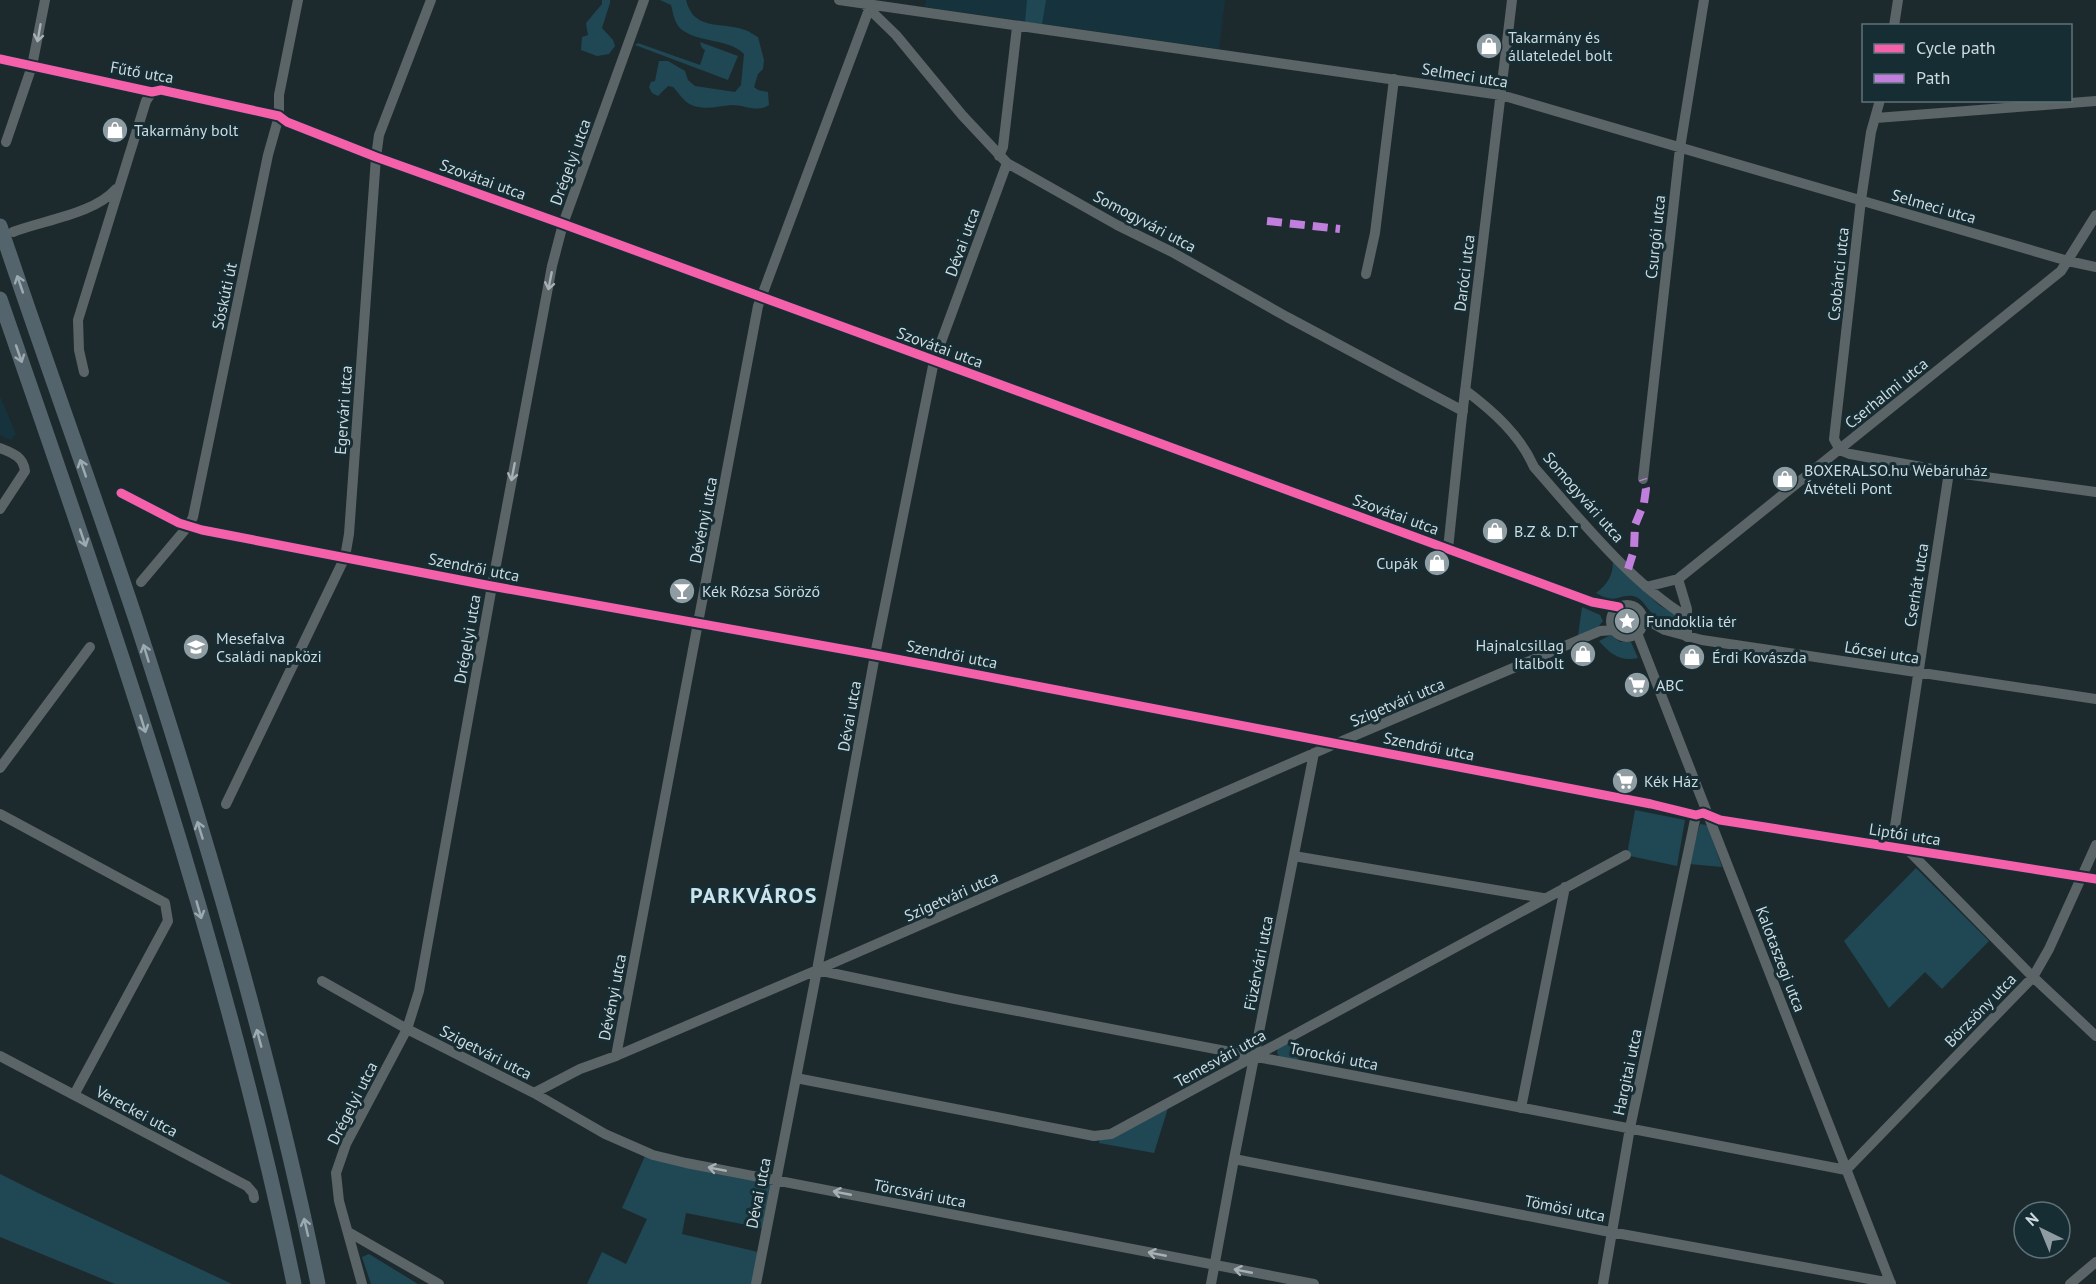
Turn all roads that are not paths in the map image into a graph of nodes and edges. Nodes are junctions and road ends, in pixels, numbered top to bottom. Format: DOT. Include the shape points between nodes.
graph roads {
  1 [pos="45,0"];
  2 [pos="298,0"];
  3 [pos="431,0"];
  4 [pos="644,0"];
  5 [pos="839,0"];
  6 [pos="1512,0"];
  7 [pos="1704,0"];
  8 [pos="1898,0"];
  9 [pos="866,4"];
  10 [pos="1894,24"];
  11 [pos="1017,27"];
  12 [pos="0,59"];
  13 [pos="32,66"];
  14 [pos="1394,79"];
  15 [pos="152,92"];
  16 [pos="1501,95"];
  17 [pos="2096,101"];
  18 [pos="1880,102"];
  19 [pos="279,116"];
  20 [pos="1876,118"];
  21 [pos="6,142"];
  22 [pos="1680,148"];
  23 [pos="375,157"];
  24 [pos="1003,159"];
  25 [pos="119,186"];
  26 [pos="1861,200"];
  27 [pos="2096,215"];
  28 [pos="563,224"];
  29 [pos="6,229"];
  30 [pos="2068,261"];
  31 [pos="2096,267"];
  32 [pos="1366,274"];
  33 [pos="761,297"];
  34 [pos="0,299"];
  35 [pos="934,361"];
  36 [pos="84,372"];
  37 [pos="1465,390"];
  38 [pos="1463,411"];
  39 [pos="0,448"];
  40 [pos="1840,450"];
  41 [pos="1949,472"];
  42 [pos="1643,479"];
  43 [pos="2096,492"];
  44 [pos="121,493"];
  45 [pos="0,508"];
  46 [pos="189,525"];
  47 [pos="1448,549"];
  48 [pos="345,557"];
  49 [pos="1678,579"];
  50 [pos="141,582"];
  51 [pos="492,586"];
  52 [pos="1646,587"];
  53 [pos="1592,602"];
  54 [pos="1619,607"];
  55 [pos="1687,617"];
  56 [pos="695,623"];
  57 [pos="1613,624"];
  58 [pos="1638,629"];
  59 [pos="1688,637"];
  60 [pos="90,647"];
  61 [pos="875,655"];
  62 [pos="1917,673"];
  63 [pos="2096,699"];
  64 [pos="1335,744"];
  65 [pos="1314,753"];
  66 [pos="0,768"];
  67 [pos="226,804"];
  68 [pos="0,814"];
  69 [pos="1696,815"];
  70 [pos="1709,815"];
  71 [pos="1892,846"];
  72 [pos="2095,848"];
  73 [pos="1908,850"];
  74 [pos="1294,855"];
  75 [pos="1626,855"];
  76 [pos="2082,878"];
  77 [pos="2096,879"];
  78 [pos="1565,887"];
  79 [pos="1543,898"];
  80 [pos="817,970"];
  81 [pos="2033,977"];
  82 [pos="321,981"];
  83 [pos="407,1029"];
  84 [pos="2096,1036"];
  85 [pos="0,1056"];
  86 [pos="616,1056"];
  87 [pos="1255,1056"];
  88 [pos="796,1078"];
  89 [pos="534,1093"];
  90 [pos="74,1095"];
  91 [pos="1521,1108"];
  92 [pos="1630,1128"];
  93 [pos="1234,1160"];
  94 [pos="1846,1170"];
  95 [pos="775,1180"];
  96 [pos="254,1198"];
  97 [pos="350,1233"];
  98 [pos="1613,1233"];
  99 [pos="2096,1262"];
  100 [pos="1214,1266"];
  101 [pos="1891,1283"];
  102 [pos="294,1284"];
  103 [pos="318,1284"];
  104 [pos="362,1284"];
  105 [pos="439,1284"];
  106 [pos="756,1284"];
  107 [pos="1211,1284"];
  108 [pos="1314,1284"];
  109 [pos="1603,1284"];
  110 [pos="2070,1284"];
  1 -- 13 [label="street, one-way"];
  2 -- 19 [label="street, Sóskúti út" via="279,95"];
  3 -- 23 [label="street, Egervári utca" via="379,135"];
  4 -- 28 [label="street, Drégelyi utca"];
  5 -- 9 [label="street, Selmeci utca"];
  6 -- 16 [label="street, Daróci utca"];
  7 -- 22 [label="street, Csurgói utca"];
  8 -- 10 [label="street"];
  9 -- 11 [label="street, Selmeci utca"];
  9 -- 24 [label="street, Somogyvári utca"];
  9 -- 33 [label="street, Dévényi utca"];
  11 -- 14 [label="street, Selmeci utca"];
  11 -- 24 [label="street, Dévai utca"];
  12 -- 13 [label="street, Fűtő utca"];
  13 -- 15 [label="street, Fűtő utca"];
  13 -- 21 [label="street"];
  14 -- 16 [label="street, Selmeci utca"];
  14 -- 32 [label="street" via="1375,233"];
  15 -- 19 [label="street, Fűtő utca" via="161,90"];
  15 -- 25 [label="street"];
  16 -- 22 [label="street, Selmeci utca"];
  16 -- 37 [label="street, Daróci utca"];
  17 -- 20 [label="street"];
  18 -- 20 [label="street, Csobánci utca"];
  19 -- 23 [label="street, Szovátai utca"];
  19 -- 46 [label="street, Sóskúti út"];
  20 -- 26 [label="street, Csobánci utca"];
  22 -- 26 [label="street, Selmeci utca"];
  22 -- 42 [label="street, Csurgói utca"];
  23 -- 28 [label="street, Szovátai utca"];
  23 -- 48 [label="street, Egervári utca"];
  24 -- 35 [label="street, Dévai utca"];
  24 -- 38 [label="street, Somogyvári utca"];
  25 -- 29 [label="street" via="94,205"];
  25 -- 36 [label="street" via="78,320"];
  26 -- 30 [label="street, Selmeci utca"];
  26 -- 40 [label="street, Csobánci utca" via="1834,439"];
  27 -- 30 [label="street, Cserhalmi utca"];
  28 -- 33 [label="street, Szovátai utca"];
  28 -- 51 [label="street, Drégelyi utca, one-way"];
  103 -- 29 [label="highway, one-way" via="287,1144 224,907 136,621"];
  30 -- 31 [label="street, Selmeci utca"];
  30 -- 40 [label="street, Cserhalmi utca" via="2061,271"];
  33 -- 35 [label="street, Szovátai utca"];
  33 -- 56 [label="street, Dévényi utca"];
  34 -- 102 [label="highway, one-way" via="97,580 179,841 241,1059"];
  35 -- 47 [label="street, Szovátai utca"];
  35 -- 61 [label="street, Dévai utca"];
  37 -- 38 [label="street, Daróci utca"];
  37 -- 52 [label="street, Somogyvári utca" via="1503,422 1541,475"];
  38 -- 47 [label="street, Daróci utca"];
  39 -- 45 [label="street" via="19,456 25,471"];
  40 -- 41 [label="street"];
  40 -- 49 [label="street, Cserhalmi utca"];
  41 -- 43 [label="street"];
  41 -- 62 [label="street, Cserhát utca"];
  44 -- 46 [label="street, Szendrői utca"];
  46 -- 48 [label="street, Szendrői utca"];
  46 -- 50 [label="street, Sóskúti út"];
  47 -- 53 [label="street, Szovátai utca"];
  48 -- 51 [label="street, Szendrői utca"];
  48 -- 67 [label="street, Egervári utca"];
  49 -- 52 [label="street, Cserhalmi utca"];
  49 -- 55 [label="street"];
  51 -- 56 [label="street, Szendrői utca"];
  51 -- 83 [label="street, Drégelyi utca" via="419,991"];
  52 -- 55 [label="street, Somogyvári utca"];
  53 -- 54 [label="street"];
  53 -- 57 [label="street"];
  54 -- 57 [label="street"];
  54 -- 58 [label="street" via="1632,606 1640,611"];
  55 -- 59 [label="street"];
  56 -- 61 [label="street, Szendrői utca"];
  56 -- 86 [label="street, Dévényi utca"];
  57 -- 58 [label="street" via="1622,636"];
  57 -- 64 [label="street, Szigetvári utca"];
  58 -- 59 [label="street, Lőcsei utca" via="1665,630"];
  58 -- 70 [label="street, Kalotaszegi utca" via="1641,646"];
  59 -- 62 [label="street, Lőcsei utca"];
  60 -- 66 [label="street"];
  61 -- 64 [label="street, Szendrői utca"];
  61 -- 80 [label="street, Dévai utca"];
  62 -- 63 [label="street, Lőcsei utca"];
  62 -- 71 [label="street, Cserhát utca"];
  64 -- 65 [label="street, Szigetvári utca"];
  64 -- 69 [label="street, Szendrői utca"];
  65 -- 74 [label="street, Füzérvári utca"];
  65 -- 80 [label="street, Szigetvári utca"];
  68 -- 90 [label="street" via="165,903 168,921"];
  69 -- 70 [label="street, Szendrői utca"];
  69 -- 92 [label="street, Hargitai utca"];
  70 -- 71 [label="street, Liptói utca" via="1720,820"];
  70 -- 94 [label="street, Kalotaszegi utca"];
  71 -- 73 [label="street, Liptói utca"];
  72 -- 76 [label="street, Börzsöny utca"];
  73 -- 76 [label="street, Liptói utca"];
  73 -- 81 [label="street"];
  74 -- 79 [label="street"];
  74 -- 87 [label="street, Füzérvári utca"];
  75 -- 78 [label="street, Temesvári utca"];
  76 -- 77 [label="street, Liptói utca"];
  76 -- 81 [label="street, Börzsöny utca"];
  78 -- 79 [label="street, Temesvári utca"];
  78 -- 91 [label="street"];
  79 -- 87 [label="street, Temesvári utca"];
  80 -- 86 [label="street, Szigetvári utca"];
  80 -- 87 [label="street, Torockói utca"];
  80 -- 88 [label="street, Dévai utca"];
  81 -- 84 [label="street"];
  81 -- 94 [label="street, Börzsöny utca"];
  82 -- 83 [label="street, Szigetvári utca"];
  83 -- 89 [label="street, Szigetvári utca"];
  83 -- 97 [label="street, Drégelyi utca" via="346,1144 336,1173 339,1201"];
  85 -- 90 [label="street, Vereckei utca"];
  86 -- 89 [label="street, Szigetvári utca"];
  87 -- 88 [label="street, Temesvári utca" via="1119,1131 1094,1136"];
  87 -- 91 [label="street, Torockói utca"];
  87 -- 93 [label="street, Füzérvári utca"];
  88 -- 95 [label="street, Dévai utca"];
  95 -- 89 [label="street, Törcsvári utca, one-way" via="652,1155 605,1134"];
  90 -- 96 [label="street, Vereckei utca" via="247,1186"];
  91 -- 92 [label="street, Torockói utca"];
  92 -- 94 [label="street, Torockói utca"];
  92 -- 98 [label="street, Hargitai utca"];
  93 -- 98 [label="street, Tömösi utca"];
  93 -- 100 [label="street, Füzérvári utca"];
  94 -- 101 [label="street, Kalotaszegi utca"];
  100 -- 95 [label="street, Törcsvári utca, one-way"];
  95 -- 106 [label="street, Dévai utca"];
  97 -- 104 [label="street"];
  97 -- 105 [label="street"];
  98 -- 101 [label="street, Tömösi utca"];
  98 -- 109 [label="street, Hargitai utca"];
  99 -- 110 [label="street"];
  100 -- 107 [label="street, Füzérvári utca"];
  108 -- 100 [label="street, Törcsvári utca, one-way"];
}
